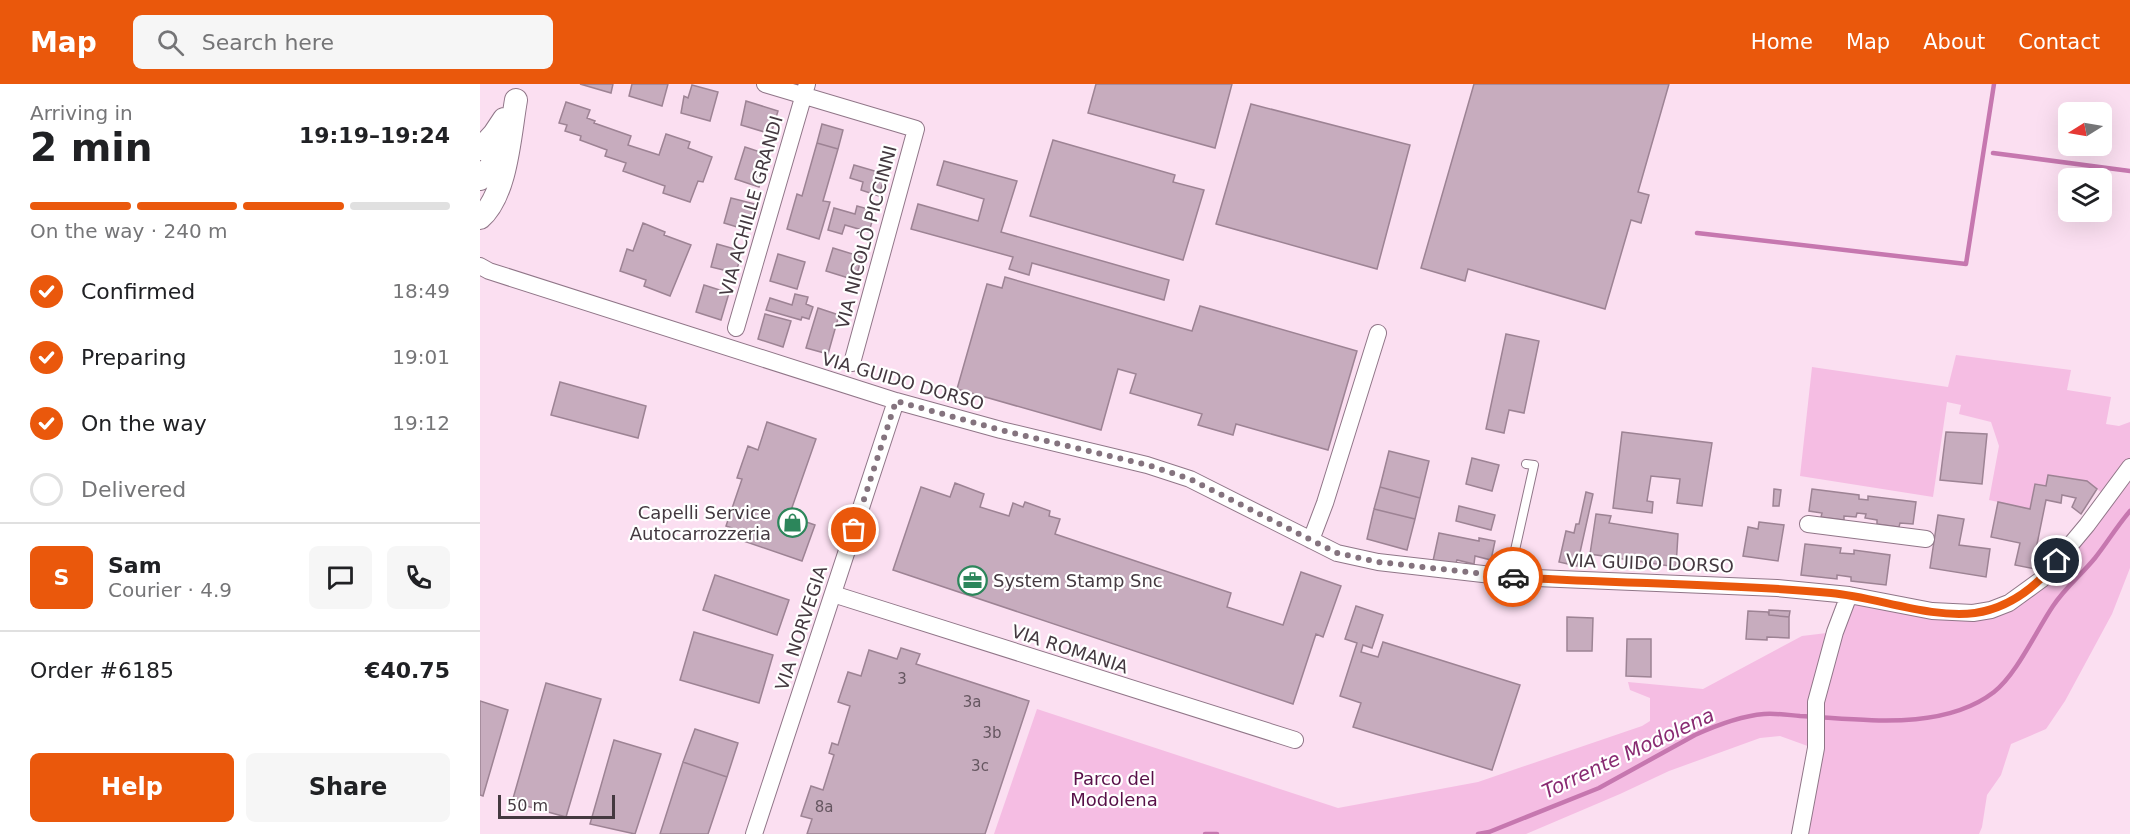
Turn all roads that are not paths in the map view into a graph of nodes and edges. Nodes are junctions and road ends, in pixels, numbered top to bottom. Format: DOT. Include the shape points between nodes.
graph roads {
  1 [pos="765,84"];
  2 [pos="806,90"];
  3 [pos="518,92"];
  4 [pos="480,149"];
  5 [pos="480,179"];
  6 [pos="480,218"];
  7 [pos="480,266"];
  8 [pos="736,328"];
  9 [pos="1378,333"];
  10 [pos="852,363"];
  11 [pos="896,401"];
  12 [pos="1526,464"];
  13 [pos="2130,467"];
  14 [pos="1808,524"];
  15 [pos="1926,539"];
  16 [pos="1311,540"];
  17 [pos="1509,577"];
  18 [pos="833,594"];
  19 [pos="1849,595"];
  20 [pos="1295,740"];
  21 [pos="754,834"];
  22 [pos="1800,834"];
  1 -- 2 [label="street, VIA NICOLÒ PICCINNI"];
  2 -- 8 [label="street, VIA ACHILLE GRANDI"];
  2 -- 10 [label="street, VIA NICOLÒ PICCINNI" via="916,129"];
  3 -- 4 [label="main road" via="494,134"];
  3 -- 5 [label="main road" via="499,156"];
  3 -- 6 [label="main road" via="501,182 487,212"];
  7 -- 11 [label="street, VIA GUIDO DORSO"];
  9 -- 16 [label="street"];
  11 -- 16 [label="street, VIA GUIDO DORSO" via="1190,479"];
  11 -- 18 [label="street, VIA NORVEGIA"];
  12 -- 17 [label="lane" via="1534,465"];
  13 -- 19 [label="street, VIA GUIDO DORSO" via="2042,579 2009,603 1991,610 1953,613"];
  14 -- 15 [label="street"];
  16 -- 17 [label="street, VIA GUIDO DORSO" via="1337,553 1378,562"];
  17 -- 19 [label="street, VIA GUIDO DORSO" via="1728,585"];
  18 -- 20 [label="street, VIA ROMANIA"];
  18 -- 21 [label="street, VIA NORVEGIA"];
  19 -- 22 [label="street" via="1816,702 1816,748"];
}
